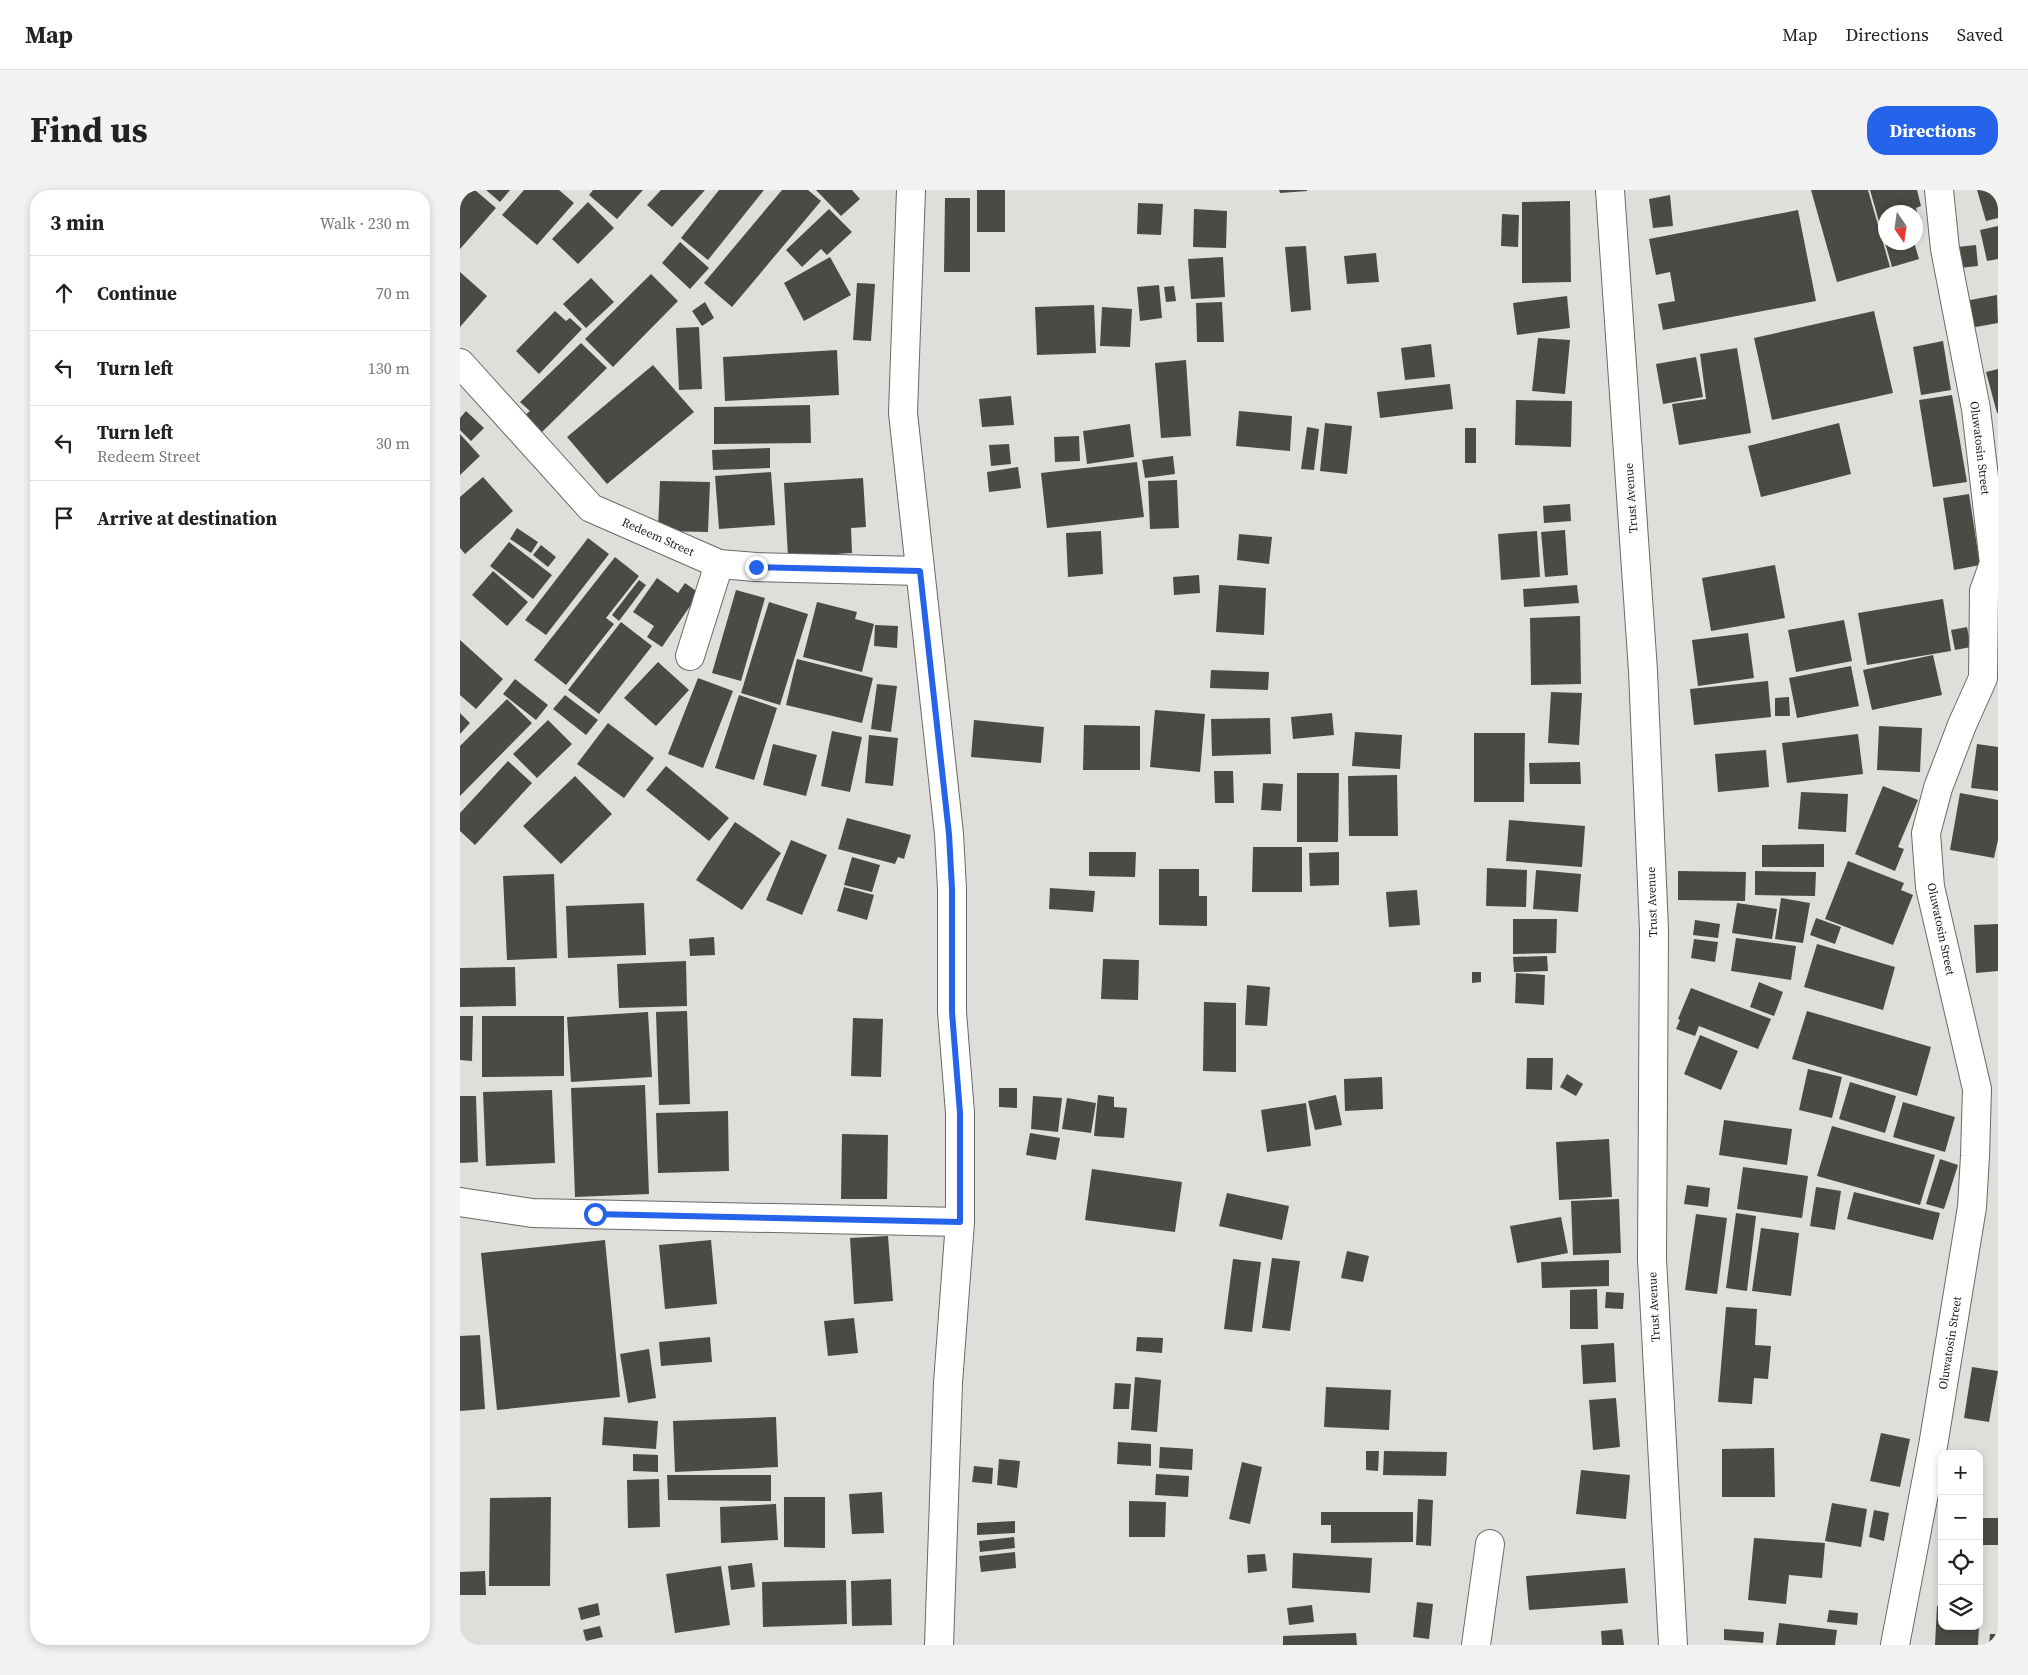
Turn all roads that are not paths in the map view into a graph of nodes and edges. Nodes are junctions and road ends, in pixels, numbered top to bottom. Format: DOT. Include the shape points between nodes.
graph roads {
  1 [pos="911,190"];
  2 [pos="1610,190"];
  3 [pos="1939,190"];
  4 [pos="460,363"];
  5 [pos="719,564"];
  6 [pos="920,571"];
  7 [pos="690,656"];
  8 [pos="460,1202"];
  9 [pos="960,1222"];
  10 [pos="1490,1544"];
  11 [pos="939,1645"];
  12 [pos="1476,1645"];
  13 [pos="1673,1645"];
  14 [pos="1895,1645"];
  1 -- 6 [label="street" via="903,413"];
  2 -- 13 [label="street, Trust Avenue" via="1644,681 1654,930 1652,1259"];
  3 -- 14 [label="street, Oluwatosin Street" via="1945,249 1976,409 1994,563 1984,591 1983,678 1938,788 1926,833 1930,887 1977,1089 1975,1156 1972,1207 1933,1446"];
  4 -- 5 [label="street, Redeem Street" via="592,508"];
  5 -- 6 [label="street, Redeem Street"];
  5 -- 7 [label="street"];
  6 -- 9 [label="street" via="952,880 952,1012 960,1113"];
  8 -- 9 [label="street" via="532,1213"];
  9 -- 11 [label="street" via="948,1383"];
  10 -- 12 [label="street"];
}
